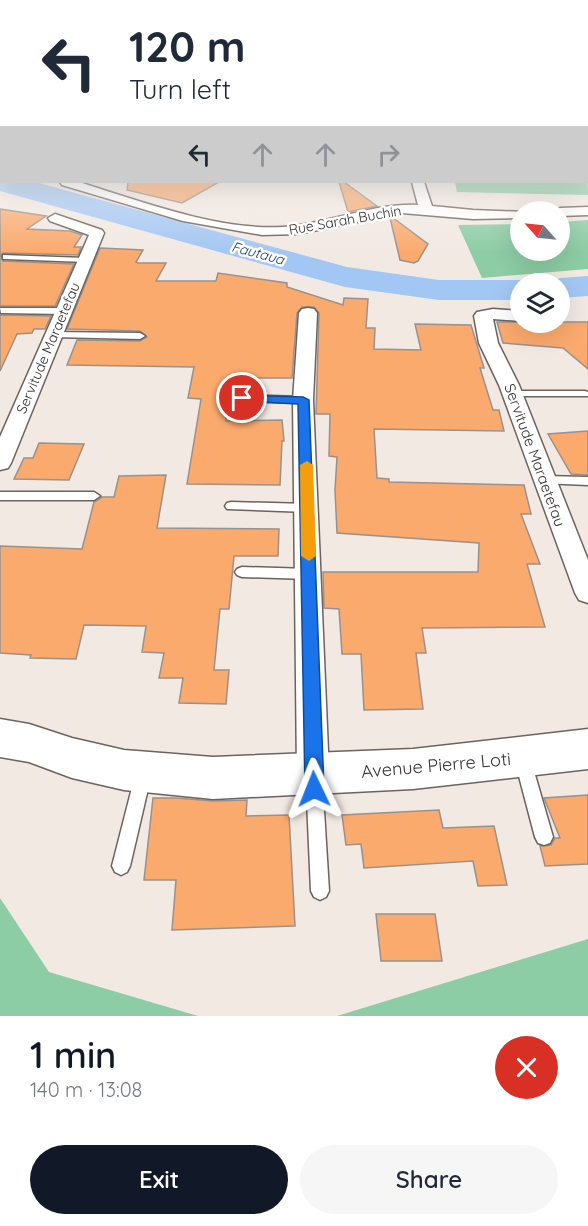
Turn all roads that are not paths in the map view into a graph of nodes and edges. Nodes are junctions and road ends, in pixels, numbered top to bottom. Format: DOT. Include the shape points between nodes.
graph roads {
  1 [pos="70,183"];
  2 [pos="418,183"];
  3 [pos="426,208"];
  4 [pos="588,211"];
  5 [pos="570,212"];
  6 [pos="510,214"];
  7 [pos="55,218"];
  8 [pos="6,257"];
  9 [pos="85,260"];
  10 [pos="1,310"];
  11 [pos="64,311"];
  12 [pos="308,313"];
  13 [pos="510,315"];
  14 [pos="55,335"];
  15 [pos="140,336"];
  16 [pos="513,394"];
  17 [pos="585,394"];
  18 [pos="303,400"];
  19 [pos="230,403"];
  20 [pos="0,463"];
  21 [pos="544,480"];
  22 [pos="588,481"];
  23 [pos="0,496"];
  24 [pos="94,496"];
  25 [pos="231,506"];
  26 [pos="307,508"];
  27 [pos="242,572"];
  28 [pos="309,573"];
  29 [pos="588,593"];
  30 [pos="0,738"];
  31 [pos="588,749"];
  32 [pos="521,758"];
  33 [pos="144,772"];
  34 [pos="314,774"];
  35 [pos="544,837"];
  36 [pos="121,866"];
  37 [pos="320,891"];
  1 -- 3 [label="street, Rue Sarah Buchin" via="187,217 262,231 321,227 386,212"];
  2 -- 3 [label="street"];
  3 -- 6 [label="street, Rue Sarah Buchin" via="465,214"];
  4 -- 5 [label="street"];
  7 -- 9 [label="street, Servitude Maraetefau" via="97,233"];
  8 -- 9 [label="lane"];
  9 -- 11 [label="street, Servitude Maraetefau"];
  10 -- 11 [label="lane"];
  11 -- 14 [label="street, Servitude Maraetefau"];
  12 -- 18 [label="street"];
  13 -- 16 [label="street, Servitude Maraetefau" via="483,316 483,323"];
  14 -- 15 [label="lane"];
  14 -- 20 [label="street, Servitude Maraetefau"];
  16 -- 17 [label="lane"];
  16 -- 21 [label="street, Servitude Maraetefau"];
  18 -- 19 [label="lane" via="242,398"];
  18 -- 26 [label="street"];
  21 -- 22 [label="lane"];
  21 -- 29 [label="street, Servitude Maraetefau"];
  23 -- 24 [label="lane"];
  25 -- 26 [label="lane"];
  26 -- 28 [label="street"];
  27 -- 28 [label="lane"];
  28 -- 34 [label="street"];
  30 -- 33 [label="main road, Avenue Pierre Loti"];
  31 -- 32 [label="main road, Avenue Pierre Loti"];
  32 -- 34 [label="main road, Avenue Pierre Loti"];
  32 -- 35 [label="lane"];
  33 -- 34 [label="main road, Avenue Pierre Loti" via="213,778"];
  33 -- 36 [label="lane"];
  34 -- 37 [label="lane"];
}
